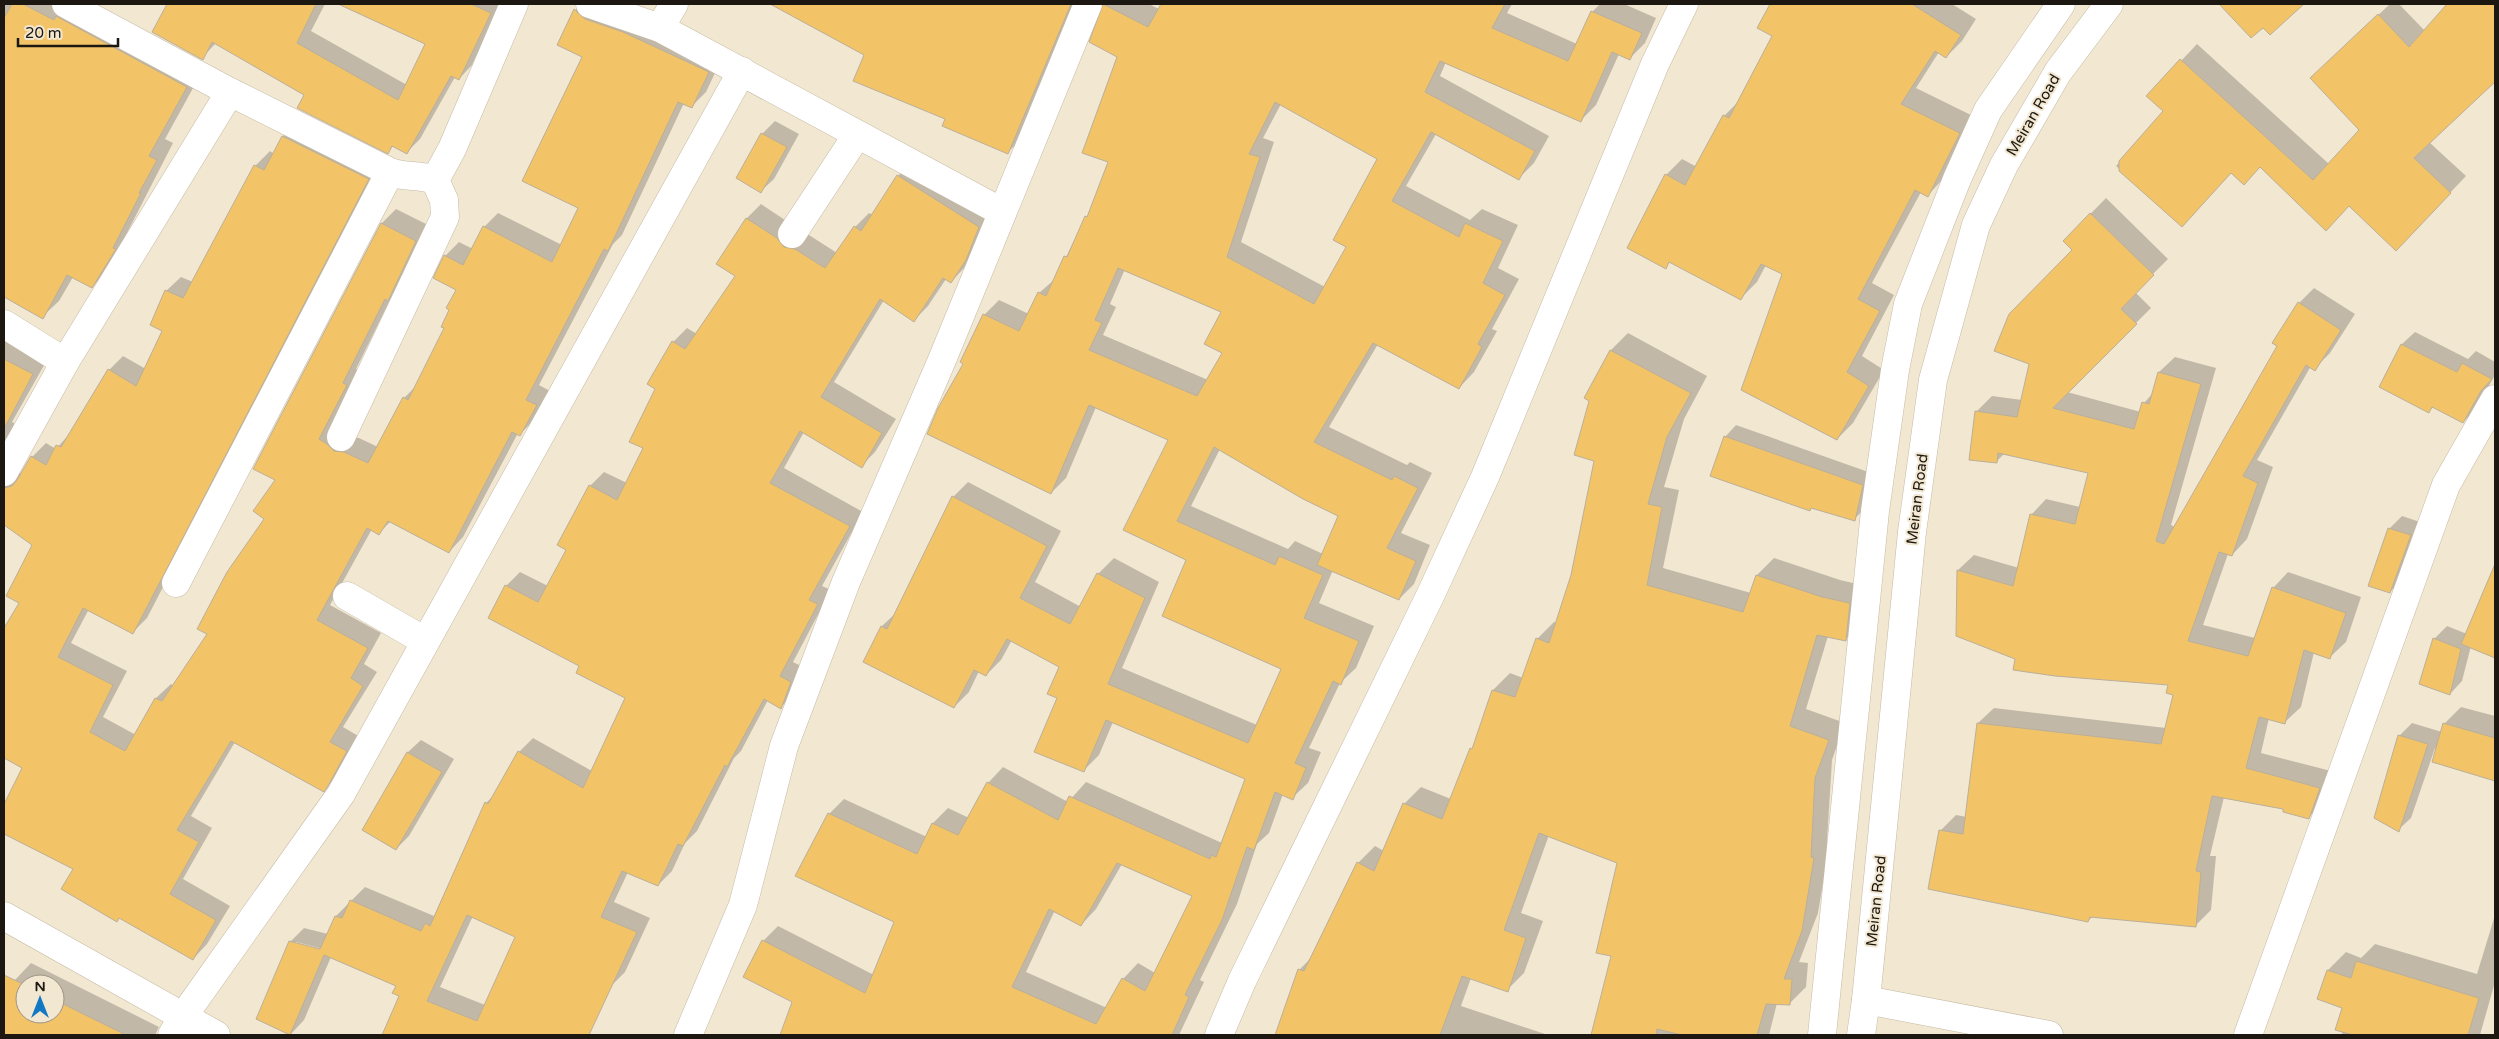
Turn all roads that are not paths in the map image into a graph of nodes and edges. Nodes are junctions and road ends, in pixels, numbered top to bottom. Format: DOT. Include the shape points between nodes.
graph roads {
  1 [pos="66,4"];
  2 [pos="514,4"];
  3 [pos="590,4"];
  4 [pos="674,4"];
  5 [pos="1088,4"];
  6 [pos="1684,4"];
  7 [pos="2061,4"];
  8 [pos="2109,4"];
  9 [pos="660,28"];
  10 [pos="742,71"];
  11 [pos="230,92"];
  12 [pos="857,135"];
  13 [pos="390,172"];
  14 [pos="435,180"];
  15 [pos="1002,212"];
  16 [pos="792,234"];
  17 [pos="4,324"];
  18 [pos="65,362"];
  19 [pos="2495,399"];
  20 [pos="341,437"];
  21 [pos="4,472"];
  22 [pos="176,583"];
  23 [pos="347,596"];
  24 [pos="426,641"];
  25 [pos="4,916"];
  26 [pos="1866,1000"];
  27 [pos="177,1027"];
  28 [pos="216,1035"];
  29 [pos="688,1035"];
  30 [pos="1219,1035"];
  31 [pos="1822,1035"];
  32 [pos="1861,1035"];
  33 [pos="2049,1035"];
  34 [pos="2248,1035"];
  1 -- 11 [label="street"];
  2 -- 14 [label="street" via="452,149"];
  3 -- 9 [label="street"];
  4 -- 9 [label="street"];
  5 -- 15 [label="street"];
  6 -- 30 [label="street" via="1655,64 1485,477"];
  7 -- 31 [label="street" via="1988,110 1908,304 1875,511"];
  8 -- 26 [label="street, Meiran Road" via="2058,72 2004,165 1976,225 1933,380 1912,532"];
  9 -- 10 [label="street"];
  10 -- 12 [label="street"];
  10 -- 24 [label="street"];
  11 -- 13 [label="street"];
  11 -- 18 [label="street"];
  12 -- 15 [label="street"];
  12 -- 16 [label="street"];
  13 -- 14 [label="street" via="401,176 423,175"];
  13 -- 22 [label="street"];
  14 -- 20 [label="street" via="444,200 445,216"];
  15 -- 29 [label="street" via="846,582 784,746 743,905"];
  17 -- 18 [label="street"];
  18 -- 21 [label="street"];
  19 -- 34 [label="street" via="2446,485"];
  23 -- 24 [label="street"];
  24 -- 27 [label="street" via="341,794"];
  25 -- 27 [label="street"];
  26 -- 32 [label="street, Meiran Road"];
  26 -- 33 [label="street"];
  27 -- 28 [label="street"];
}
